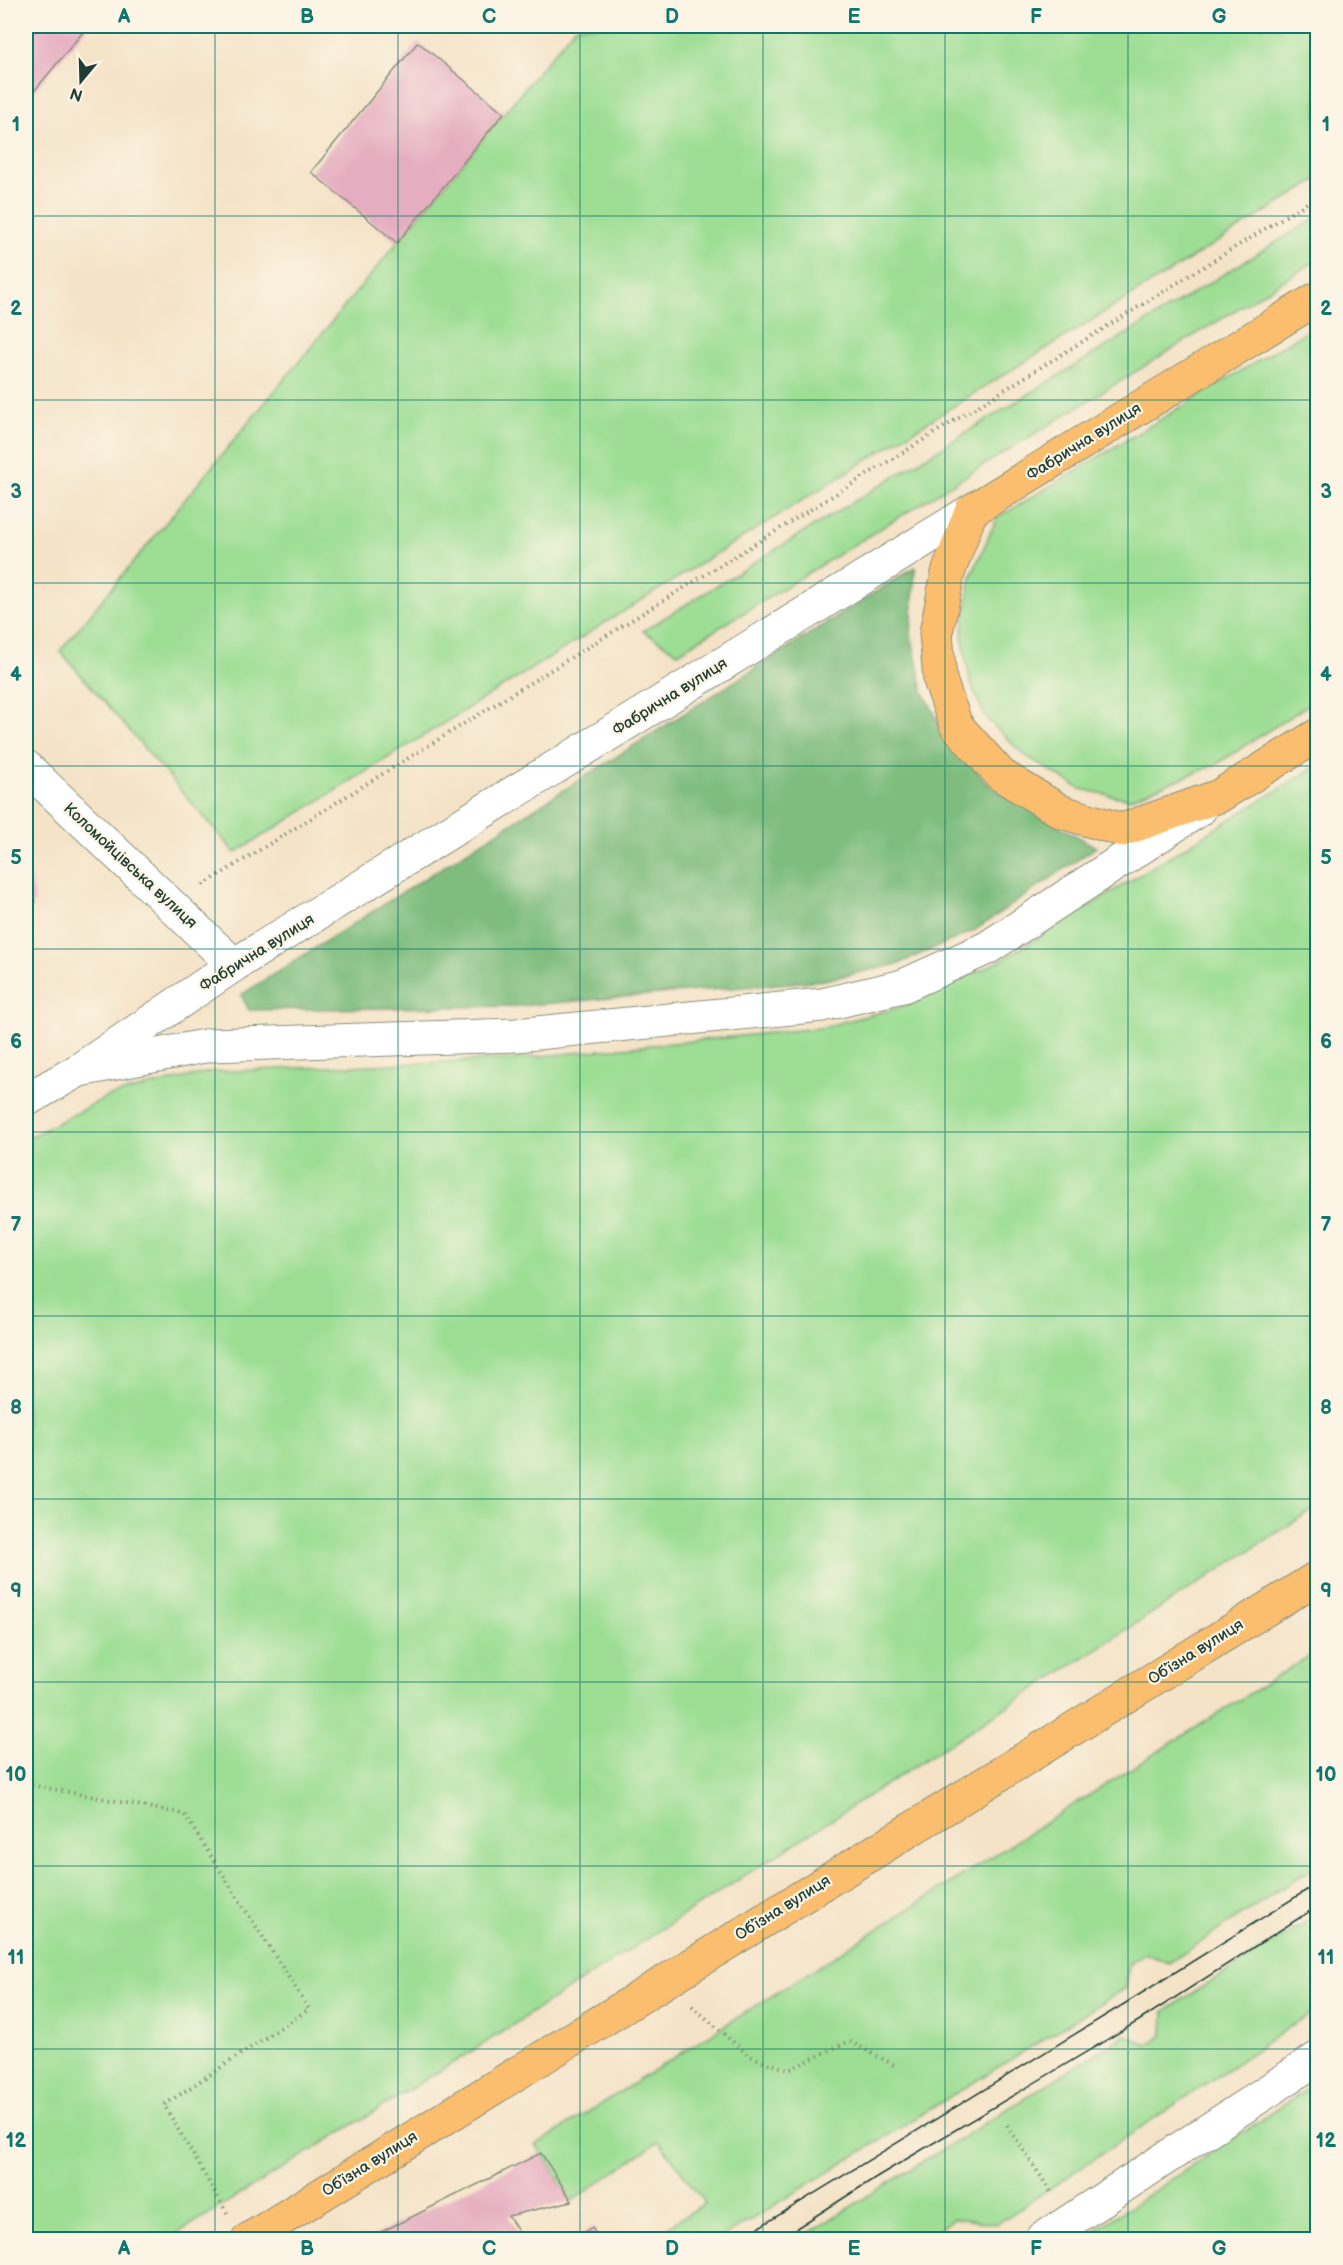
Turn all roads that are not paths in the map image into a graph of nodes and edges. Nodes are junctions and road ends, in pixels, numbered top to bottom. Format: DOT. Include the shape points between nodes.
graph roads {
  1 [pos="1317,298"];
  2 [pos="971,511"];
  3 [pos="1317,735"];
  4 [pos="26,767"];
  5 [pos="1219,796"];
  6 [pos="234,965"];
  7 [pos="79,1071"];
  8 [pos="26,1100"];
  9 [pos="1317,1577"];
  10 [pos="1317,2058"];
  11 [pos="239,2229"];
  12 [pos="1041,2240"];
  1 -- 2 [label="main road, Фабрична вулиця"];
  2 -- 5 [label="main road" via="948,573 936,633 940,680 956,725 1001,775 1062,812 1122,830"];
  2 -- 6 [label="street, Фабрична вулиця"];
  3 -- 5 [label="main road"];
  4 -- 6 [label="street, Коломойцівська вулиця"];
  5 -- 7 [label="street" via="987,948 903,986 822,1005 516,1035 210,1044"];
  6 -- 7 [label="street, Фабрична вулиця"];
  7 -- 8 [label="street, Фабрична вулиця"];
  9 -- 11 [label="main road, Обʼїзна вулиця" via="648,1991"];
  10 -- 12 [label="street"];
}
